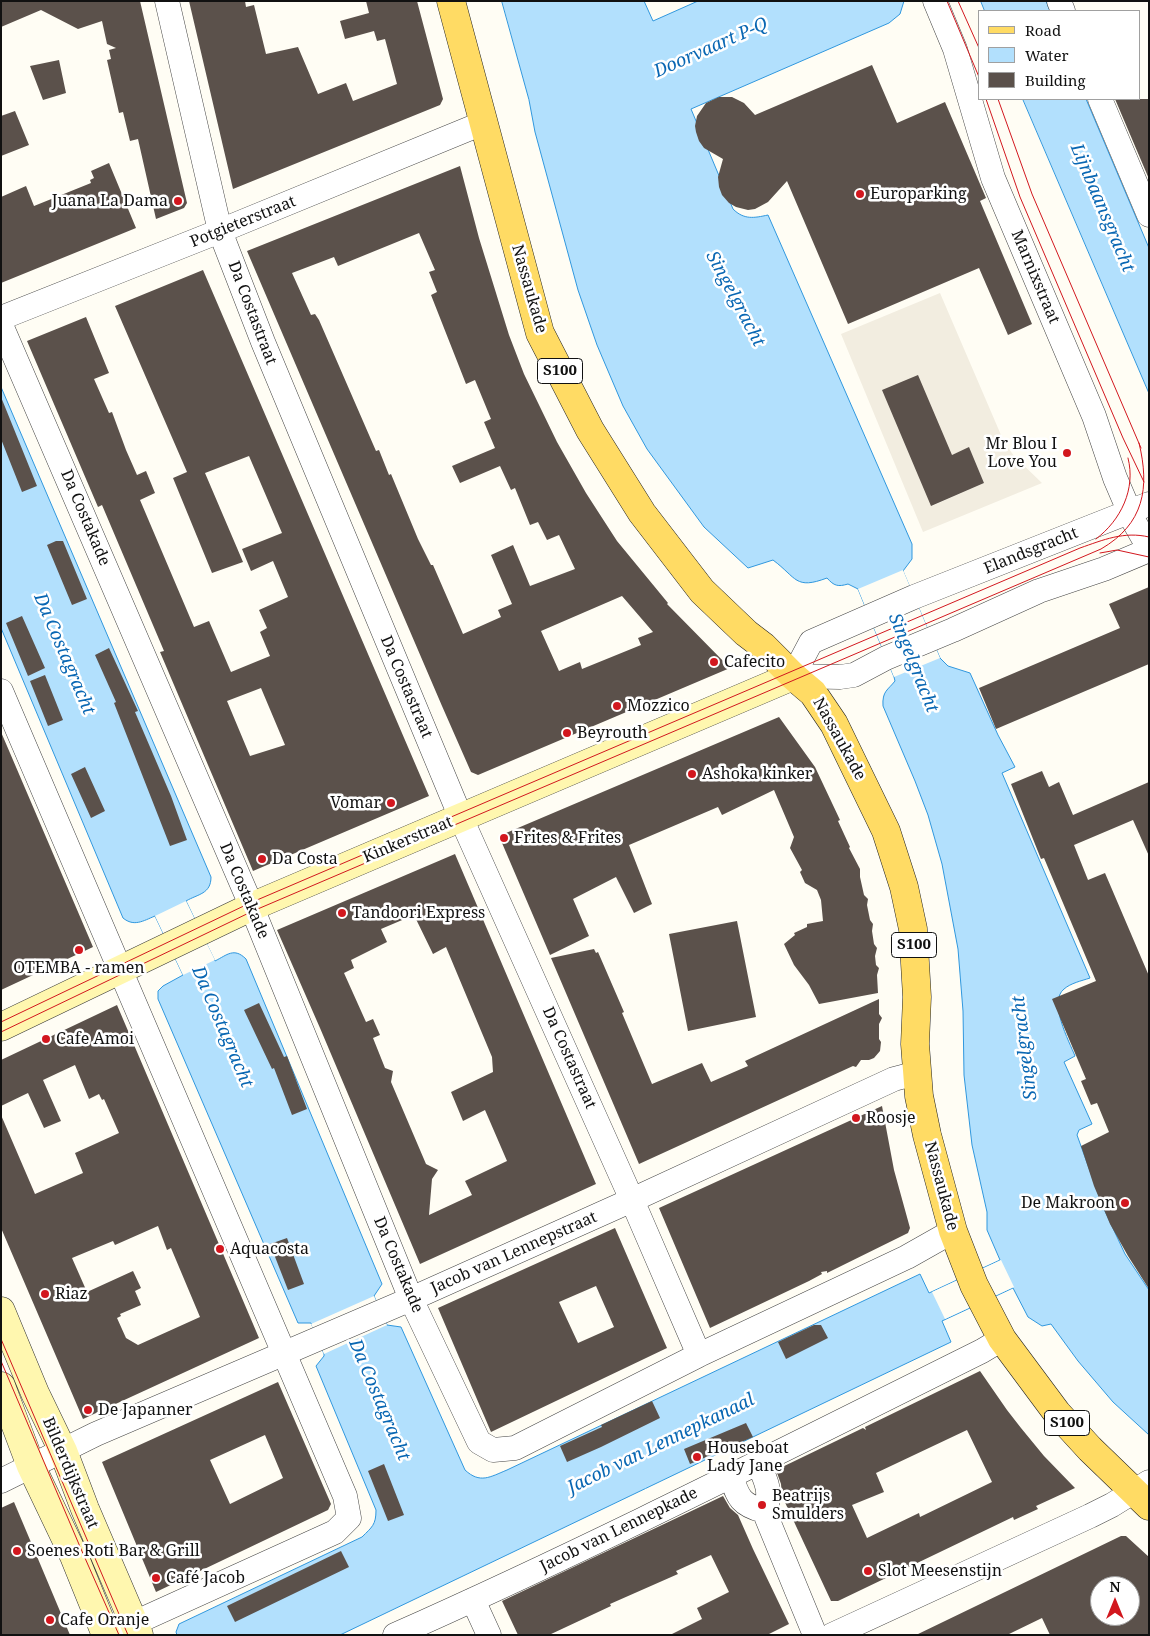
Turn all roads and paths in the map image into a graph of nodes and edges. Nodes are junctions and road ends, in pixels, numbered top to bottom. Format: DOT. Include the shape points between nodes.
graph roads {
  1 [pos="167,1"];
  2 [pos="451,1"];
  3 [pos="935,1"];
  4 [pos="1100,100"];
  5 [pos="483,123"];
  6 [pos="1149,216"];
  7 [pos="220,231"];
  8 [pos="1,318"];
  9 [pos="1,324"];
  10 [pos="1140,509"];
  11 [pos="1149,549"];
  12 [pos="793,676"];
  13 [pos="1,691"];
  14 [pos="461,818"];
  15 [pos="251,907"];
  16 [pos="120,971"];
  17 [pos="1,1027"];
  18 [pos="917,1072"];
  19 [pos="632,1200"];
  20 [pos="954,1235"];
  21 [pos="411,1299"];
  22 [pos="1,1311"];
  23 [pos="1000,1335"];
  24 [pos="284,1355"];
  25 [pos="699,1355"];
  26 [pos="1,1386"];
  27 [pos="63,1450"];
  28 [pos="758,1463"];
  29 [pos="31,1466"];
  30 [pos="731,1476"];
  31 [pos="1,1481"];
  32 [pos="1144,1493"];
  33 [pos="764,1511"];
  34 [pos="473,1600"];
  35 [pos="140,1626"];
  36 [pos="107,1635"];
  37 [pos="394,1635"];
  38 [pos="490,1635"];
  39 [pos="815,1635"];
  40 [pos="832,1635"];
  1 -- 7 [label="street, Da Costastraat"];
  2 -- 5 [label="main road, Nassaukade / S100"];
  3 -- 10 [label="street, Marnixstraat" via="955,49 993,178 1094,416 1115,478"];
  4 -- 6 [label="street"];
  5 -- 7 [label="street, Potgieterstraat"];
  5 -- 12 [label="main road, Nassaukade / S100" via="540,333 590,430 642,513 702,591"];
  7 -- 8 [label="street, Potgieterstraat"];
  7 -- 14 [label="street, Da Costastraat"];
  9 -- 15 [label="street, Da Costakade"];
  10 -- 11 [label="street, Marnixstraat"];
  10 -- 12 [label="street, Elandsgracht" via="914,597 811,642"];
  11 -- 12 [label="street, Kinkerstraat" via="1104,569 1039,591 854,675"];
  12 -- 14 [label="street, Kinkerstraat"];
  12 -- 18 [label="main road, Nassaukade / S100" via="813,693 834,724 872,800 895,856 913,930"];
  13 -- 16 [label="street"];
  14 -- 15 [label="street, Kinkerstraat"];
  14 -- 19 [label="street, Da Costastraat"];
  15 -- 16 [label="street, Kinkerstraat"];
  15 -- 21 [label="street, Da Costakade"];
  16 -- 17 [label="street, Kinkerstraat"];
  16 -- 24 [label="street"];
  18 -- 19 [label="street, Jacob van Lennepstraat" via="894,1079"];
  18 -- 20 [label="main road, Nassaukade / S100" via="927,1135"];
  19 -- 21 [label="street, Jacob van Lennepstraat"];
  19 -- 25 [label="street, Da Costastraat"];
  20 -- 23 [label="main road, Nassaukade / S100" via="974,1285"];
  20 -- 25 [label="street"];
  21 -- 24 [label="street, Jacob van Lennepstraat"];
  21 -- 25 [label="street, Da Costakade" via="479,1442 493,1450 515,1448"];
  22 -- 27 [label="street, Bilderdijkstraat"];
  23 -- 28 [label="street, Jacob van Lennepkade" via="982,1351"];
  23 -- 32 [label="main road, Nassaukade / S100" via="1057,1413 1090,1450"];
  24 -- 27 [label="street, Jacob van Lennepstraat"];
  24 -- 35 [label="street" via="345,1496 349,1518 335,1532"];
  26 -- 29 [label="street, Bilderdijkstraat"];
  27 -- 29 [label="street, Jacob van Lennepstraat"];
  27 -- 35 [label="street, Bilderdijkstraat" via="85,1509"];
  28 -- 30 [label="street, Jacob van Lennepkade"];
  28 -- 33 [label="street" via="768,1488 769,1501"];
  29 -- 31 [label="street, Jacob van Lennepstraat"];
  29 -- 36 [label="street, Bilderdijkstraat"];
  30 -- 33 [label="street" via="741,1501"];
  30 -- 34 [label="street, Jacob van Lennepkade"];
  32 -- 40 [label="street"];
  33 -- 39 [label="street"];
  34 -- 37 [label="street, Jacob van Lennepkade"];
  34 -- 38 [label="street"];
  35 -- 36 [label="street"];
}
